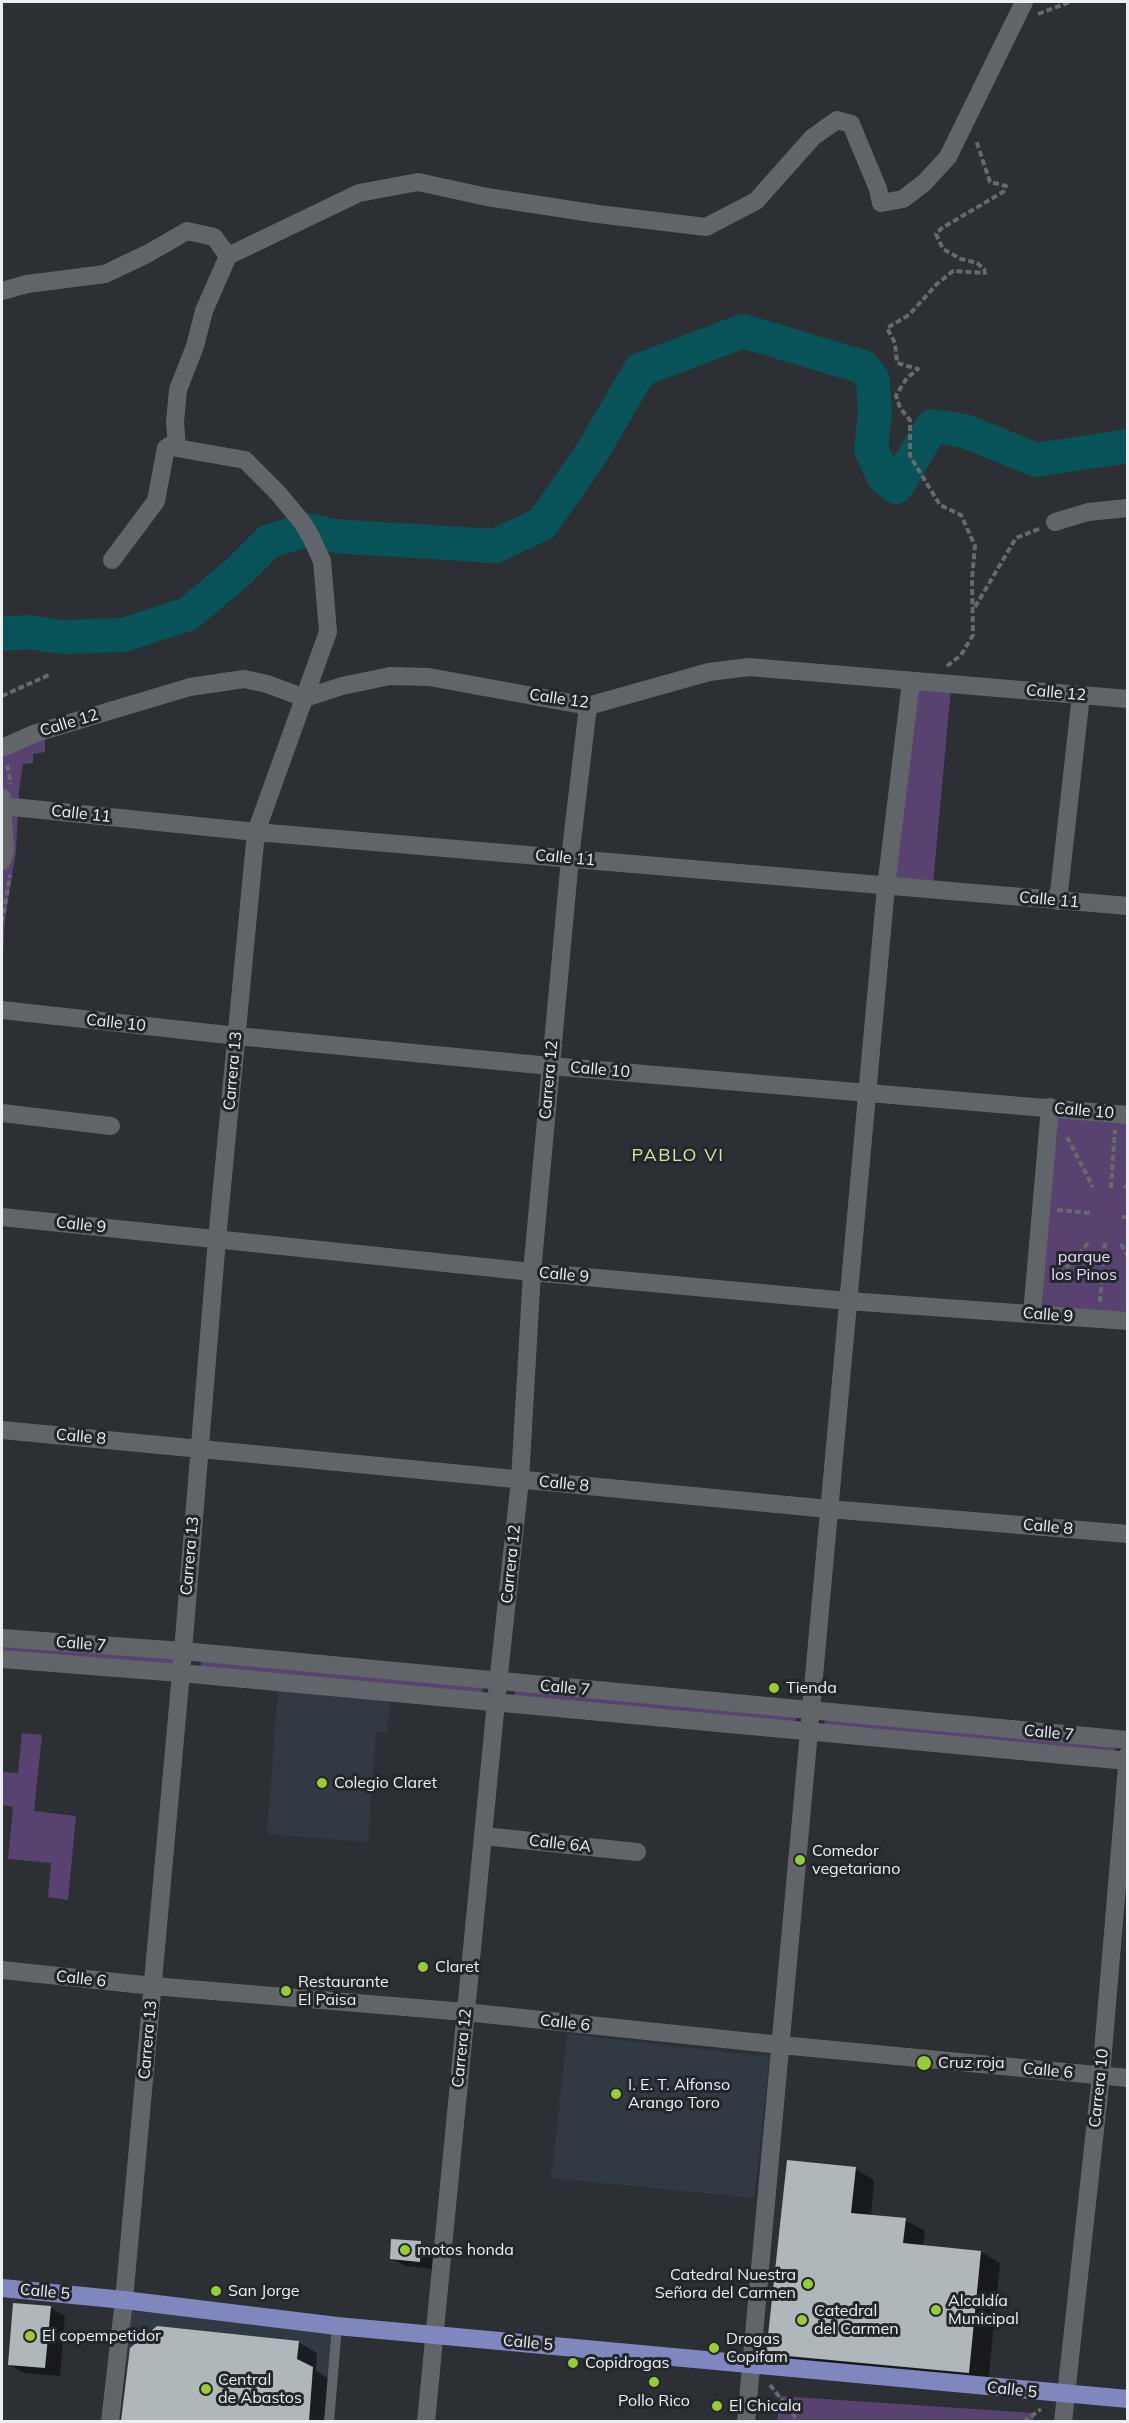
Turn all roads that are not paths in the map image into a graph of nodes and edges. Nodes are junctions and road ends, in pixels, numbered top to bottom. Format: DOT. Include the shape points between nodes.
graph roads {
  1 [pos="1024,2"];
  2 [pos="228,256"];
  3 [pos="2,291"];
  4 [pos="176,442"];
  5 [pos="1128,508"];
  6 [pos="1055,522"];
  7 [pos="112,560"];
  8 [pos="911,681"];
  9 [pos="1081,695"];
  10 [pos="305,698"];
  11 [pos="1128,699"];
  12 [pos="588,706"];
  13 [pos="2,748"];
  14 [pos="3,802"];
  15 [pos="256,832"];
  16 [pos="570,858"];
  17 [pos="2,861"];
  18 [pos="886,887"];
  19 [pos="1058,901"];
  20 [pos="1128,906"];
  21 [pos="2,1010"];
  22 [pos="237,1036"];
  23 [pos="550,1066"];
  24 [pos="867,1092"];
  25 [pos="1050,1107"];
  26 [pos="2,1113"];
  27 [pos="1122,1114"];
  28 [pos="111,1126"];
  29 [pos="2,1217"];
  30 [pos="217,1239"];
  31 [pos="532,1272"];
  32 [pos="848,1301"];
  33 [pos="1032,1310"];
  34 [pos="1128,1321"];
  35 [pos="2,1430"];
  36 [pos="199,1448"];
  37 [pos="520,1480"];
  38 [pos="829,1509"];
  39 [pos="1128,1534"];
  40 [pos="2,1638"];
  41 [pos="183,1651"];
  42 [pos="2,1659"];
  43 [pos="180,1673"];
  44 [pos="499,1682"];
  45 [pos="496,1702"];
  46 [pos="810,1711"];
  47 [pos="808,1731"];
  48 [pos="1128,1740"];
  49 [pos="1127,1759"];
  50 [pos="484,1836"];
  51 [pos="637,1852"];
  52 [pos="2,1970"];
  53 [pos="153,1986"];
  54 [pos="465,2012"];
  55 [pos="781,2046"];
  56 [pos="1101,2075"];
  57 [pos="1128,2078"];
  58 [pos="2,2288"];
  59 [pos="124,2300"];
  60 [pos="337,2326"];
  61 [pos="434,2334"];
  62 [pos="752,2364"];
  63 [pos="1065,2395"];
  64 [pos="1128,2399"];
  65 [pos="110,2421"];
  66 [pos="329,2421"];
  67 [pos="426,2421"];
  68 [pos="746,2421"];
  69 [pos="1063,2421"];
  1 -- 2 [label="street" via="948,157 903,199 881,203 850,124 837,120 813,137 756,201 706,226 498,199 418,182 359,193"];
  2 -- 3 [label="street" via="214,237 187,231 105,274"];
  2 -- 4 [label="street" via="204,311 178,390"];
  4 -- 7 [label="street" via="166,448 156,501"];
  4 -- 10 [label="street, Carrera 13" via="177,448 245,460 306,529 322,561 328,632"];
  5 -- 6 [label="street" via="1088,512"];
  8 -- 9 [label="street, Calle 12"];
  8 -- 12 [label="street, Calle 12" via="748,667 708,672"];
  8 -- 18 [label="street"];
  9 -- 11 [label="street, Calle 12"];
  9 -- 19 [label="street"];
  10 -- 12 [label="street, Calle 12" via="390,676 419,677"];
  10 -- 13 [label="street, Calle 12" via="244,679 218,681 36,733"];
  10 -- 15 [label="street, Carrera 13"];
  12 -- 16 [label="street, Carrera 12"];
  14 -- 15 [label="street, Calle 11"];
  14 -- 17 [label="street"];
  15 -- 16 [label="street, Calle 11"];
  15 -- 22 [label="street, Carrera 13"];
  16 -- 18 [label="street, Calle 11"];
  16 -- 23 [label="street, Carrera 12"];
  18 -- 19 [label="street, Calle 11"];
  18 -- 24 [label="street"];
  19 -- 20 [label="street, Calle 11"];
  21 -- 22 [label="street, Calle 10"];
  22 -- 23 [label="street, Calle 10"];
  22 -- 30 [label="street, Carrera 13"];
  23 -- 24 [label="street, Calle 10"];
  23 -- 31 [label="street, Carrera 12"];
  24 -- 25 [label="street, Calle 10"];
  24 -- 32 [label="street"];
  25 -- 27 [label="street, Calle 10"];
  25 -- 33 [label="street"];
  26 -- 28 [label="street"];
  29 -- 30 [label="street, Calle 9"];
  30 -- 31 [label="street, Calle 9"];
  30 -- 36 [label="street, Carrera 13"];
  31 -- 32 [label="street, Calle 9"];
  31 -- 37 [label="street, Carrera 12"];
  32 -- 33 [label="street, Calle 9"];
  32 -- 38 [label="street"];
  33 -- 34 [label="street, Calle 9"];
  35 -- 36 [label="street, Calle 8"];
  36 -- 37 [label="street, Calle 8"];
  36 -- 41 [label="street, Carrera 13"];
  37 -- 38 [label="street, Calle 8"];
  37 -- 44 [label="street, Carrera 12"];
  38 -- 39 [label="street, Calle 8"];
  38 -- 46 [label="street"];
  40 -- 41 [label="street, Calle 7"];
  41 -- 43 [label="street, Carrera 13"];
  41 -- 44 [label="street, Calle 7"];
  42 -- 43 [label="street, Calle 7"];
  43 -- 45 [label="street, Calle 7"];
  43 -- 53 [label="street, Carrera 13"];
  44 -- 45 [label="street, Carrera 12"];
  44 -- 46 [label="street, Calle 7"];
  45 -- 47 [label="street, Calle 7"];
  45 -- 50 [label="street, Carrera 12"];
  46 -- 47 [label="street"];
  46 -- 48 [label="street, Calle 7"];
  47 -- 49 [label="street, Calle 7"];
  47 -- 55 [label="street"];
  49 -- 56 [label="street, Carrera 10"];
  50 -- 51 [label="street, Calle 6A"];
  50 -- 54 [label="street, Carrera 12"];
  52 -- 53 [label="street, Calle 6"];
  53 -- 54 [label="street, Calle 6"];
  53 -- 59 [label="street, Carrera 13"];
  54 -- 55 [label="street, Calle 6"];
  54 -- 61 [label="street, Carrera 12"];
  55 -- 56 [label="street, Calle 6"];
  55 -- 62 [label="street"];
  56 -- 57 [label="street, Calle 6"];
  56 -- 63 [label="street, Carrera 10"];
  58 -- 59 [label="main road, Calle 5"];
  59 -- 60 [label="main road, Calle 5"];
  59 -- 65 [label="street, Carrera 13"];
  60 -- 61 [label="main road, Calle 5"];
  60 -- 66 [label="lane"];
  61 -- 62 [label="main road, Calle 5"];
  61 -- 67 [label="street, Carrera 12"];
  62 -- 63 [label="main road, Calle 5"];
  62 -- 68 [label="street"];
  63 -- 64 [label="main road, Calle 5"];
  63 -- 69 [label="street, Carrera 10"];
}
